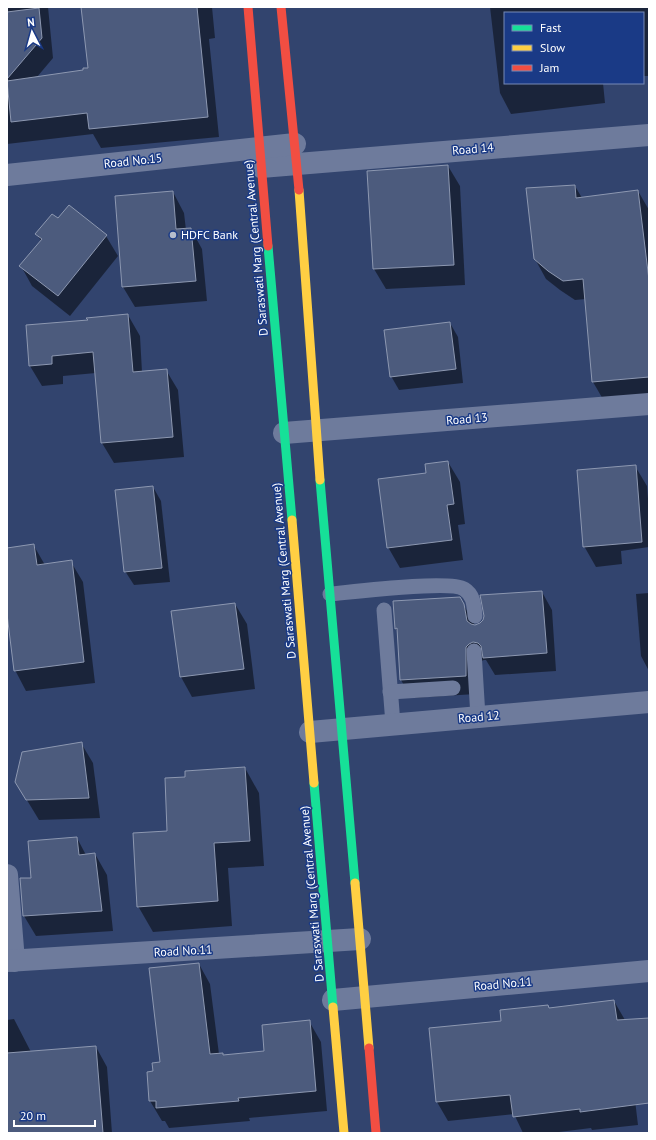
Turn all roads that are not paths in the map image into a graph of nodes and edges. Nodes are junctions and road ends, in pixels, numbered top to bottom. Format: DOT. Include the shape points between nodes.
graph roads {
  1 [pos="248,7"];
  2 [pos="281,7"];
  3 [pos="649,135"];
  4 [pos="296,154"];
  5 [pos="260,157"];
  6 [pos="7,175"];
  7 [pos="649,404"];
  8 [pos="316,431"];
  9 [pos="284,433"];
  10 [pos="330,594"];
  11 [pos="384,610"];
  12 [pos="475,616"];
  13 [pos="474,650"];
  14 [pos="453,688"];
  15 [pos="390,692"];
  16 [pos="649,702"];
  17 [pos="478,717"];
  18 [pos="393,724"];
  19 [pos="341,729"];
  20 [pos="310,732"];
  21 [pos="7,875"];
  22 [pos="360,939"];
  23 [pos="328,942"];
  24 [pos="10,961"];
  25 [pos="649,971"];
  26 [pos="364,997"];
  27 [pos="333,1000"];
  28 [pos="344,1133"];
  29 [pos="376,1133"];
  1 -- 5 [label="main road, D Saraswati Marg (Central Avenue)"];
  2 -- 4 [label="main road"];
  3 -- 4 [label="street, Road 14"];
  4 -- 5 [label="street, Road 14"];
  4 -- 8 [label="main road"];
  5 -- 6 [label="street, Road No.15"];
  5 -- 9 [label="main road, D Saraswati Marg (Central Avenue)"];
  7 -- 8 [label="street, Road 13"];
  8 -- 9 [label="street, Road 13"];
  8 -- 10 [label="main road"];
  9 -- 20 [label="main road, D Saraswati Marg (Central Avenue)"];
  10 -- 12 [label="lane" via="444,585 464,588 472,597"];
  10 -- 19 [label="main road"];
  11 -- 15 [label="lane"];
  13 -- 17 [label="lane"];
  14 -- 15 [label="lane"];
  15 -- 18 [label="lane"];
  16 -- 17 [label="street, Road 12"];
  17 -- 18 [label="street, Road 12"];
  18 -- 19 [label="street, Road 12"];
  19 -- 20 [label="street, Road 12"];
  19 -- 22 [label="main road"];
  20 -- 23 [label="main road, D Saraswati Marg (Central Avenue)"];
  21 -- 24 [label="street"];
  22 -- 23 [label="street, Road No.11"];
  22 -- 26 [label="main road"];
  23 -- 24 [label="street, Road No.11"];
  23 -- 27 [label="main road, D Saraswati Marg (Central Avenue)"];
  25 -- 26 [label="street, Road No.11"];
  26 -- 27 [label="street, Road No.11"];
  26 -- 29 [label="main road"];
  27 -- 28 [label="main road, D Saraswati Marg (Central Avenue)"];
}
